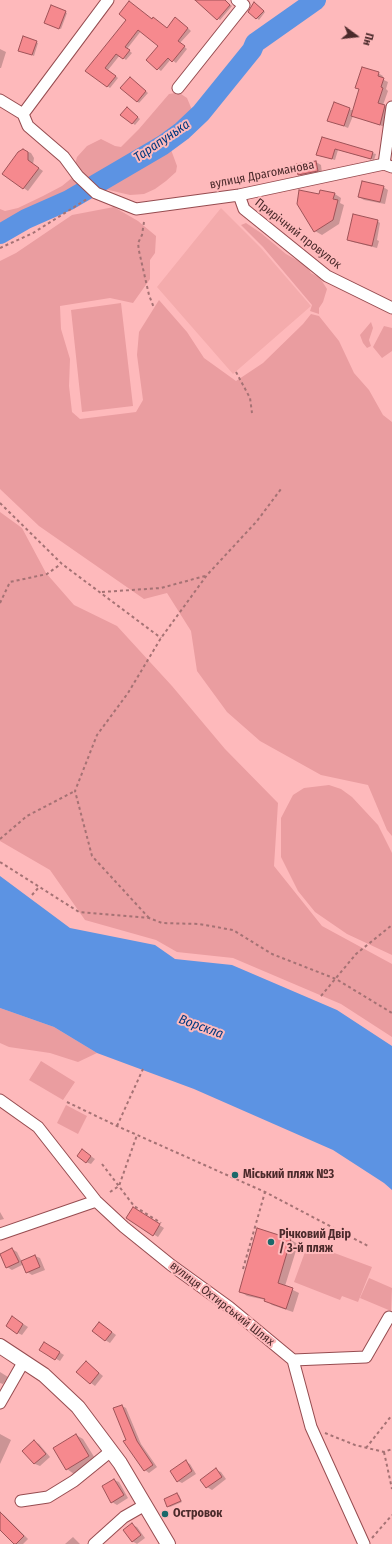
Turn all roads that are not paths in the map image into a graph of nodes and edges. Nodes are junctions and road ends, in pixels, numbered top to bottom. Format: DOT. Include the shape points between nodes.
graph roads {
  1 [pos="108,0"];
  2 [pos="237,0"];
  3 [pos="178,88"];
  4 [pos="0,100"];
  5 [pos="392,107"];
  6 [pos="23,114"];
  7 [pos="388,166"];
  8 [pos="238,194"];
  9 [pos="392,308"];
  10 [pos="0,1100"];
  11 [pos="96,1201"];
  12 [pos="0,1234"];
  13 [pos="389,1317"];
  14 [pos="0,1346"];
  15 [pos="293,1360"];
  16 [pos="24,1361"];
  17 [pos="0,1403"];
  18 [pos="111,1450"];
  19 [pos="21,1500"];
  20 [pos="145,1505"];
  21 [pos="368,1541"];
  22 [pos="94,1544"];
  23 [pos="168,1544"];
  1 -- 6 [label="street"];
  2 -- 3 [label="street" via="244,5"];
  4 -- 6 [label="street"];
  5 -- 7 [label="street"];
  6 -- 8 [label="street, вулиця Драгоманова" via="28,126 64,158 96,193 136,209"];
  7 -- 8 [label="street, вулиця Драгоманова"];
  8 -- 9 [label="street, Прирічний провулок" via="244,209 327,276"];
  10 -- 11 [label="street, вулиця Охтирський Шлях" via="38,1127"];
  11 -- 12 [label="street"];
  11 -- 15 [label="street, вулиця Охтирський Шлях" via="171,1265 230,1307"];
  13 -- 15 [label="street" via="366,1357"];
  14 -- 16 [label="main road"];
  15 -- 21 [label="street" via="311,1427"];
  16 -- 17 [label="street"];
  16 -- 18 [label="main road" via="44,1374 78,1407"];
  18 -- 19 [label="street" via="74,1481 48,1497"];
  18 -- 20 [label="main road"];
  20 -- 22 [label="street" via="124,1517"];
  20 -- 23 [label="main road"];
}
